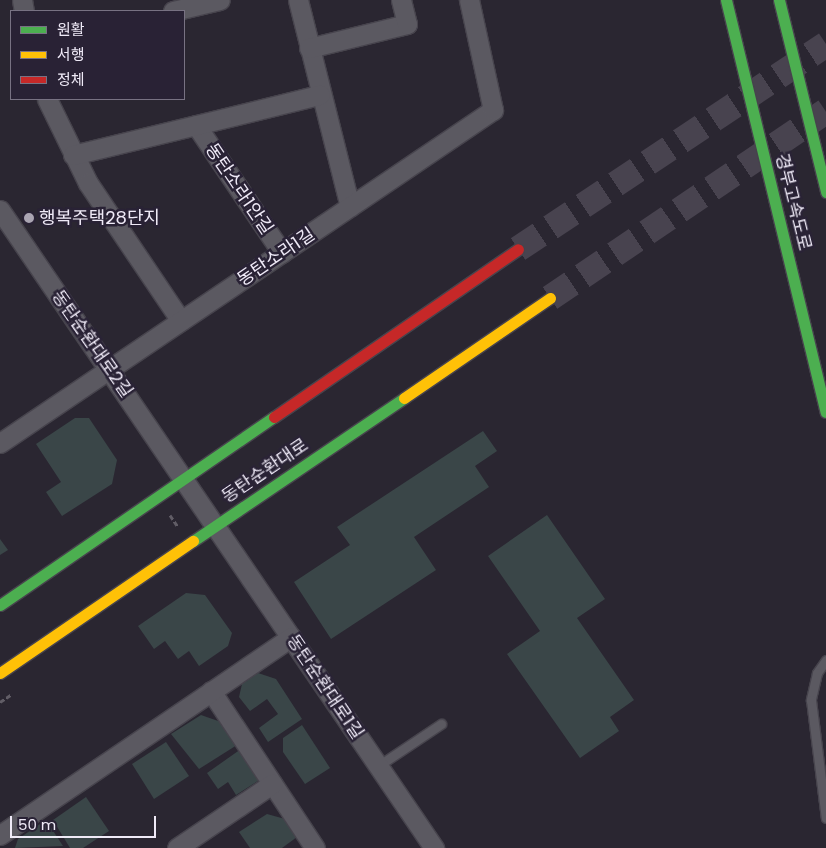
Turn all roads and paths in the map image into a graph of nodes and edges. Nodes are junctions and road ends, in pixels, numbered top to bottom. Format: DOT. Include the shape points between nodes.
graph roads {
  1 [pos="220,0"];
  2 [pos="298,0"];
  3 [pos="401,0"];
  4 [pos="469,0"];
  5 [pos="726,0"];
  6 [pos="779,0"];
  7 [pos="177,10"];
  8 [pos="309,48"];
  9 [pos="320,95"];
  10 [pos="47,100"];
  11 [pos="196,125"];
  12 [pos="73,155"];
  13 [pos="826,192"];
  14 [pos="350,207"];
  15 [pos="0,210"];
  16 [pos="518,249"];
  17 [pos="282,253"];
  18 [pos="550,298"];
  19 [pos="181,321"];
  20 [pos="109,370"];
  21 [pos="826,412"];
  22 [pos="0,443"];
  23 [pos="184,479"];
  24 [pos="216,526"];
  25 [pos="0,606"];
  26 [pos="291,637"];
  27 [pos="826,660"];
  28 [pos="0,673"];
  29 [pos="211,691"];
  30 [pos="441,724"];
  31 [pos="378,766"];
  32 [pos="272,784"];
  33 [pos="826,818"];
  34 [pos="0,835"];
  35 [pos="177,848"];
  36 [pos="316,848"];
  37 [pos="434,848"];
  1 -- 7 [label="street"];
  2 -- 8 [label="street"];
  3 -- 8 [label="street" via="407,24"];
  4 -- 14 [label="street, 동탄소라1길" via="493,110"];
  5 -- 21 [label="main road, 경부고속도로"];
  6 -- 13 [label="main road, 경부고속도로"];
  8 -- 9 [label="street"];
  9 -- 11 [label="street, 동탄소라1안길"];
  9 -- 14 [label="street"];
  10 -- 12 [label="street"];
  11 -- 12 [label="street, 동탄소라1안길"];
  11 -- 17 [label="street, 동탄소라1안길"];
  12 -- 19 [label="street"];
  14 -- 17 [label="street, 동탄소라1길"];
  15 -- 20 [label="street, 동탄순환대로2길"];
  16 -- 23 [label="main road"];
  17 -- 19 [label="street, 동탄소라1길"];
  18 -- 24 [label="main road, 동탄순환대로"];
  19 -- 20 [label="street, 동탄소라1길"];
  20 -- 22 [label="street, 동탄소라1길"];
  20 -- 23 [label="street, 동탄순환대로2길"];
  23 -- 24 [label="street, 동탄순환대로2길"];
  23 -- 25 [label="main road"];
  24 -- 26 [label="street, 동탄순환대로1길"];
  24 -- 28 [label="main road, 동탄순환대로"];
  26 -- 29 [label="street"];
  26 -- 31 [label="street, 동탄순환대로1길"];
  27 -- 33 [label="lane" via="817,673 811,700"];
  29 -- 32 [label="street"];
  29 -- 34 [label="street"];
  30 -- 31 [label="lane"];
  31 -- 37 [label="street, 동탄순환대로1길"];
  32 -- 35 [label="street"];
  32 -- 36 [label="street"];
}
